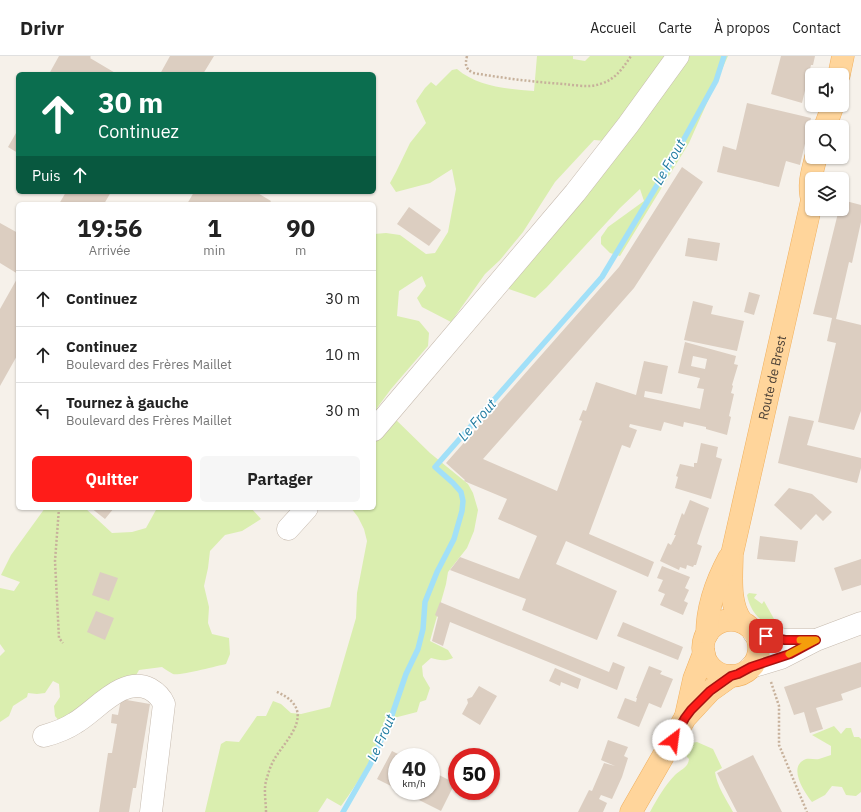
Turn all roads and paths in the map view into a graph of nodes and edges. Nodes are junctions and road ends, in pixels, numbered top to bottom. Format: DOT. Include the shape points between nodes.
graph roads {
  1 [pos="467,56"];
  2 [pos="631,56"];
  3 [pos="678,56"];
  4 [pos="844,56"];
  5 [pos="841,68"];
  6 [pos="808,216"];
  7 [pos="376,428"];
  8 [pos="59,510"];
  9 [pos="304,510"];
  10 [pos="288,529"];
  11 [pos="732,554"];
  12 [pos="861,623"];
  13 [pos="748,628"];
  14 [pos="816,640"];
  15 [pos="63,643"];
  16 [pos="705,644"];
  17 [pos="758,665"];
  18 [pos="731,676"];
  19 [pos="275,691"];
  20 [pos="685,718"];
  21 [pos="44,736"];
  22 [pos="151,812"];
  23 [pos="266,812"];
  24 [pos="631,812"];
  25 [pos="807,812"];
  1 -- 2 [label="path" via="465,66 473,73 525,81 593,86 616,76"];
  3 -- 7 [label="street" via="575,193"];
  4 -- 5 [label="main road"];
  6 -- 11 [label="main road, Route de Brest"];
  8 -- 15 [label="path" via="55,561 59,638"];
  9 -- 10 [label="street"];
  11 -- 13 [label="main road, Route de Brest" via="733,597 738,617"];
  11 -- 16 [label="main road, Route de Brest" via="715,588 708,614"];
  12 -- 14 [label="street"];
  13 -- 14 [label="street" via="785,640"];
  13 -- 16 [label="main road" via="734,620 719,623 712,627"];
  13 -- 17 [label="main road" via="758,641"];
  14 -- 17 [label="street" via="790,654"];
  16 -- 18 [label="main road" via="710,667 716,672"];
  16 -- 20 [label="main road, Route de Brest"];
  17 -- 18 [label="main road"];
  17 -- 25 [label="path" via="780,706 779,745"];
  18 -- 20 [label="main road, Route de Brest" via="710,691"];
  19 -- 23 [label="path" via="290,700 298,713 296,724 276,756 266,780"];
  20 -- 24 [label="main road, Route de Brest"];
  21 -- 22 [label="street" via="76,723 124,688 137,686 155,692 161,697 164,708"];
}
